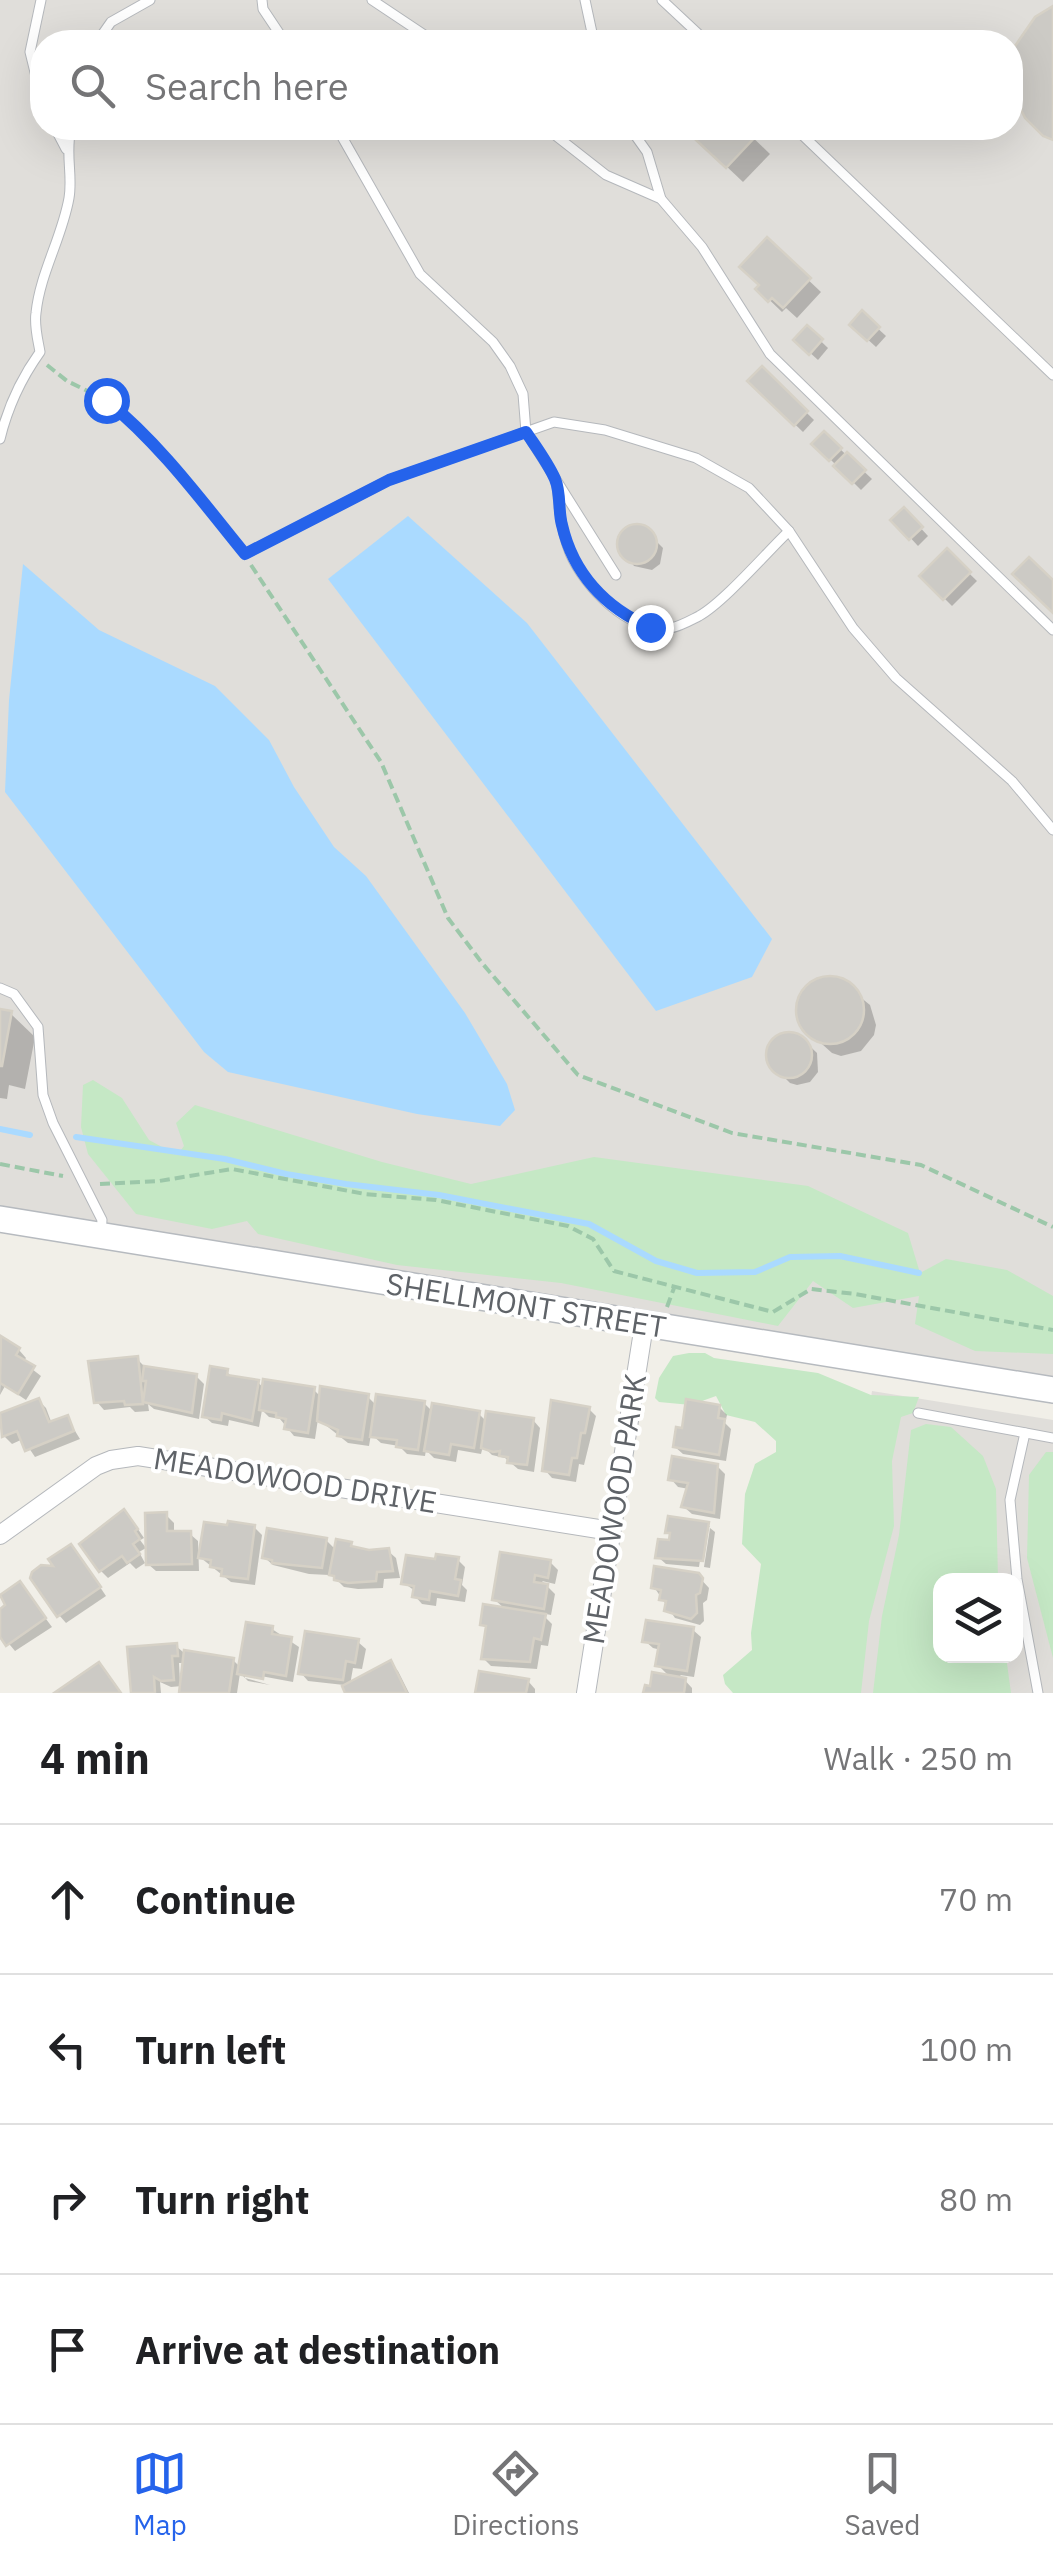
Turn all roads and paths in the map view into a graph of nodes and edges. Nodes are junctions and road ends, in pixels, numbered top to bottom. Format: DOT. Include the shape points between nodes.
graph roads {
  1 [pos="42,0"];
  2 [pos="150,0"];
  3 [pos="262,0"];
  4 [pos="372,0"];
  5 [pos="585,0"];
  6 [pos="662,0"];
  7 [pos="35,30"];
  8 [pos="105,30"];
  9 [pos="277,30"];
  10 [pos="417,30"];
  11 [pos="591,30"];
  12 [pos="694,30"];
  13 [pos="61,140"];
  14 [pos="68,140"];
  15 [pos="344,140"];
  16 [pos="561,140"];
  17 [pos="638,140"];
  18 [pos="808,140"];
  19 [pos="66,150"];
  20 [pos="661,199"];
  21 [pos="40,352"];
  22 [pos="1053,375"];
  23 [pos="526,432"];
  24 [pos="0,439"];
  25 [pos="557,482"];
  26 [pos="790,532"];
  27 [pos="245,554"];
  28 [pos="616,576"];
  29 [pos="1053,630"];
  30 [pos="1053,830"];
  31 [pos="0,988"];
  32 [pos="0,1164"];
  33 [pos="67,1177"];
  34 [pos="97,1184"];
  35 [pos="0,1219"];
  36 [pos="1053,1227"];
  37 [pos="101,1236"];
  38 [pos="674,1287"];
  39 [pos="654,1320"];
  40 [pos="1053,1330"];
  41 [pos="1053,1390"];
  42 [pos="918,1413"];
  43 [pos="1025,1434"];
  44 [pos="1053,1438"];
  45 [pos="611,1531"];
  46 [pos="1,1533"];
  47 [pos="586,1693"];
  48 [pos="1038,1693"];
  1 -- 7 [label="lane"];
  2 -- 8 [label="lane"];
  3 -- 9 [label="lane"];
  4 -- 10 [label="lane"];
  5 -- 11 [label="lane"];
  6 -- 12 [label="lane"];
  13 -- 19 [label="lane"];
  14 -- 19 [label="lane"];
  15 -- 23 [label="lane" via="420,274 510,366 523,394"];
  16 -- 20 [label="lane" via="606,175"];
  17 -- 20 [label="lane"];
  18 -- 22 [label="lane"];
  19 -- 21 [label="lane" via="70,194 40,286"];
  20 -- 29 [label="lane" via="702,246 770,354"];
  21 -- 24 [label="lane" via="22,377"];
  21 -- 27 [label="path" via="50,370 132,422"];
  23 -- 25 [label="lane"];
  23 -- 26 [label="lane" via="554,422 696,458 749,488"];
  23 -- 27 [label="lane" via="389,480"];
  25 -- 26 [label="lane" via="561,523 586,580 607,603 650,627 672,628 702,614"];
  25 -- 28 [label="lane"];
  26 -- 30 [label="lane" via="853,628 896,678 1012,781"];
  27 -- 36 [label="path" via="381,762 448,918 578,1075 732,1133 920,1166"];
  31 -- 37 [label="lane" via="14,994 38,1027 43,1094 102,1220"];
  32 -- 33 [label="path"];
  34 -- 38 [label="path" via="159,1182 232,1168 364,1194 436,1200 568,1226 593,1239 614,1271"];
  35 -- 37 [label="street, SHELLMONT STREET"];
  37 -- 39 [label="street, SHELLMONT STREET"];
  38 -- 39 [label="path"];
  38 -- 40 [label="path" via="773,1312 811,1289"];
  39 -- 41 [label="street, SHELLMONT STREET"];
  39 -- 45 [label="street, MEADOWOOD PARK"];
  42 -- 43 [label="lane"];
  43 -- 44 [label="lane"];
  43 -- 48 [label="lane" via="1010,1500"];
  45 -- 46 [label="street, MEADOWOOD DRIVE" via="138,1456 96,1466"];
  45 -- 47 [label="street, MEADOWOOD PARK"];
}
